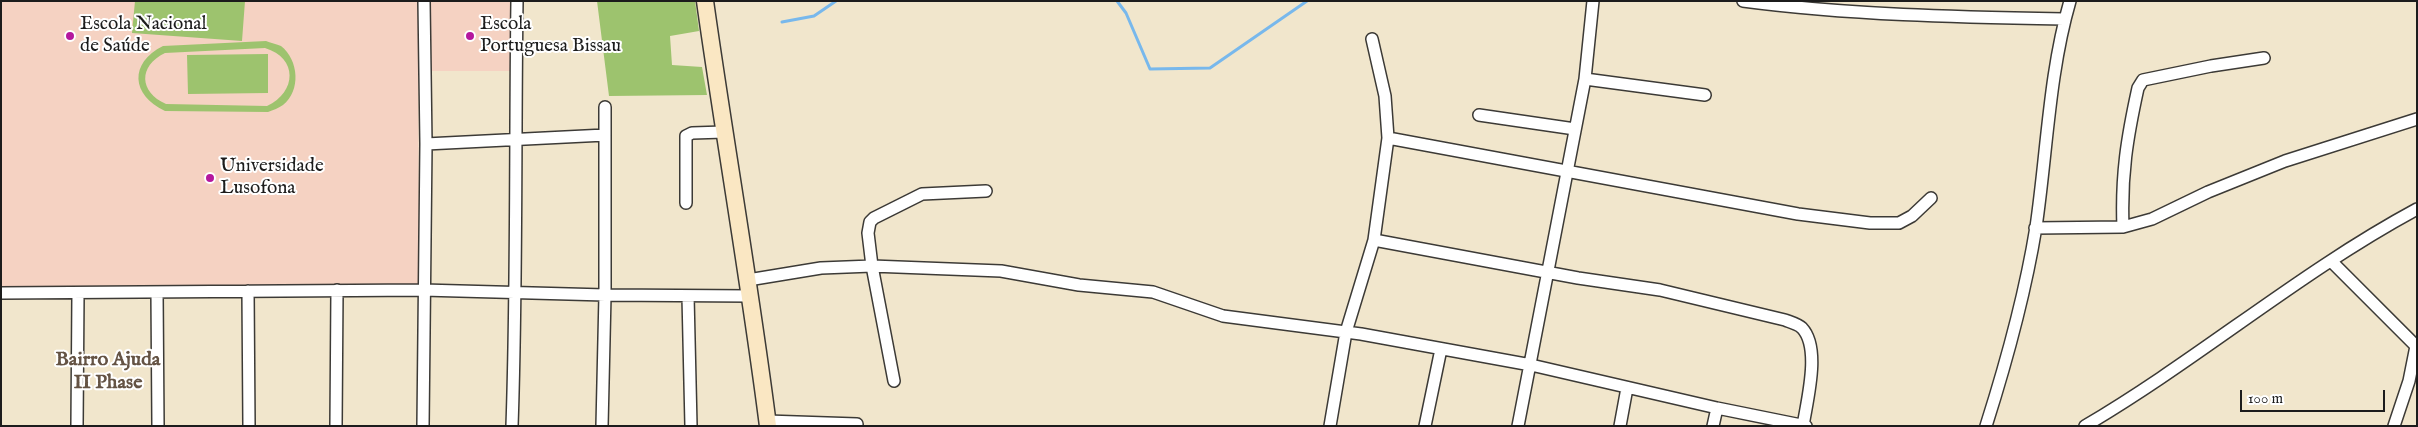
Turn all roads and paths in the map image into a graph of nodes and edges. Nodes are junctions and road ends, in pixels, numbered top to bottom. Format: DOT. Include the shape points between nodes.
graph roads {
  1 [pos="424,1"];
  2 [pos="517,1"];
  3 [pos="705,1"];
  4 [pos="1593,1"];
  5 [pos="1743,1"];
  6 [pos="2070,1"];
  7 [pos="2065,19"];
  8 [pos="1372,39"];
  9 [pos="2264,58"];
  10 [pos="1585,79"];
  11 [pos="1705,95"];
  12 [pos="605,107"];
  13 [pos="1479,114"];
  14 [pos="2417,119"];
  15 [pos="1575,128"];
  16 [pos="724,132"];
  17 [pos="605,135"];
  18 [pos="1388,138"];
  19 [pos="515,141"];
  20 [pos="426,144"];
  21 [pos="1567,171"];
  22 [pos="986,191"];
  23 [pos="1931,198"];
  24 [pos="686,204"];
  25 [pos="2417,210"];
  26 [pos="2124,227"];
  27 [pos="2035,228"];
  28 [pos="1374,240"];
  29 [pos="2330,261"];
  30 [pos="872,266"];
  31 [pos="1549,272"];
  32 [pos="750,288"];
  33 [pos="337,290"];
  34 [pos="424,290"];
  35 [pos="248,291"];
  36 [pos="517,291"];
  37 [pos="157,292"];
  38 [pos="1,293"];
  39 [pos="78,293"];
  40 [pos="605,295"];
  41 [pos="688,296"];
  42 [pos="1346,332"];
  43 [pos="2416,346"];
  44 [pos="1442,349"];
  45 [pos="1531,365"];
  46 [pos="894,381"];
  47 [pos="1627,388"];
  48 [pos="1717,408"];
  49 [pos="768,423"];
  50 [pos="857,424"];
  51 [pos="77,426"];
  52 [pos="158,426"];
  53 [pos="249,426"];
  54 [pos="336,426"];
  55 [pos="423,426"];
  56 [pos="512,426"];
  57 [pos="602,426"];
  58 [pos="691,426"];
  59 [pos="1330,426"];
  60 [pos="1425,426"];
  61 [pos="1518,426"];
  62 [pos="1620,426"];
  63 [pos="1713,426"];
  64 [pos="1804,426"];
  65 [pos="1986,426"];
  66 [pos="2085,426"];
  67 [pos="2394,426"];
  1 -- 20 [label="street"];
  2 -- 19 [label="street"];
  3 -- 16 [label="main road"];
  4 -- 10 [label="street"];
  5 -- 7 [label="street" via="1942,16"];
  6 -- 7 [label="street"];
  7 -- 27 [label="street" via="2055,71"];
  8 -- 18 [label="street" via="1384,96"];
  9 -- 26 [label="street" via="2143,80 2136,96 2123,163"];
  10 -- 11 [label="street"];
  10 -- 15 [label="street"];
  12 -- 17 [label="street"];
  13 -- 15 [label="street"];
  14 -- 26 [label="street" via="2285,161 2152,219"];
  15 -- 21 [label="street"];
  16 -- 24 [label="street" via="686,136"];
  16 -- 32 [label="main road"];
  17 -- 19 [label="street"];
  17 -- 40 [label="street"];
  18 -- 21 [label="street"];
  18 -- 28 [label="street"];
  19 -- 20 [label="street"];
  19 -- 36 [label="street"];
  20 -- 34 [label="street"];
  21 -- 23 [label="street" via="1798,214 1886,224 1899,223 1912,216"];
  21 -- 31 [label="street"];
  22 -- 30 [label="street" via="922,194 874,218 868,233"];
  25 -- 29 [label="street"];
  26 -- 27 [label="street"];
  27 -- 65 [label="street" via="2014,334"];
  28 -- 31 [label="street"];
  28 -- 42 [label="street"];
  29 -- 43 [label="street"];
  29 -- 66 [label="street" via="2142,393"];
  30 -- 32 [label="street" via="822,268"];
  30 -- 42 [label="street" via="1001,272 1079,285 1153,292 1207,313"];
  30 -- 46 [label="street"];
  31 -- 45 [label="street"];
  31 -- 64 [label="street" via="1660,290 1801,326 1810,339 1812,356"];
  32 -- 41 [label="street"];
  32 -- 49 [label="main road"];
  33 -- 34 [label="street"];
  33 -- 35 [label="street"];
  33 -- 54 [label="street"];
  34 -- 36 [label="street"];
  34 -- 55 [label="street"];
  35 -- 37 [label="street"];
  35 -- 53 [label="street"];
  36 -- 40 [label="street"];
  36 -- 56 [label="street"];
  37 -- 39 [label="street"];
  37 -- 52 [label="street"];
  38 -- 39 [label="street"];
  39 -- 51 [label="street"];
  40 -- 41 [label="street"];
  40 -- 57 [label="street"];
  41 -- 58 [label="street"];
  42 -- 44 [label="street"];
  42 -- 59 [label="street"];
  43 -- 67 [label="street"];
  44 -- 45 [label="street"];
  44 -- 60 [label="street"];
  45 -- 47 [label="street"];
  45 -- 61 [label="street"];
  47 -- 48 [label="street"];
  47 -- 62 [label="street"];
  48 -- 63 [label="street"];
  48 -- 64 [label="street"];
  49 -- 50 [label="street"];
}
